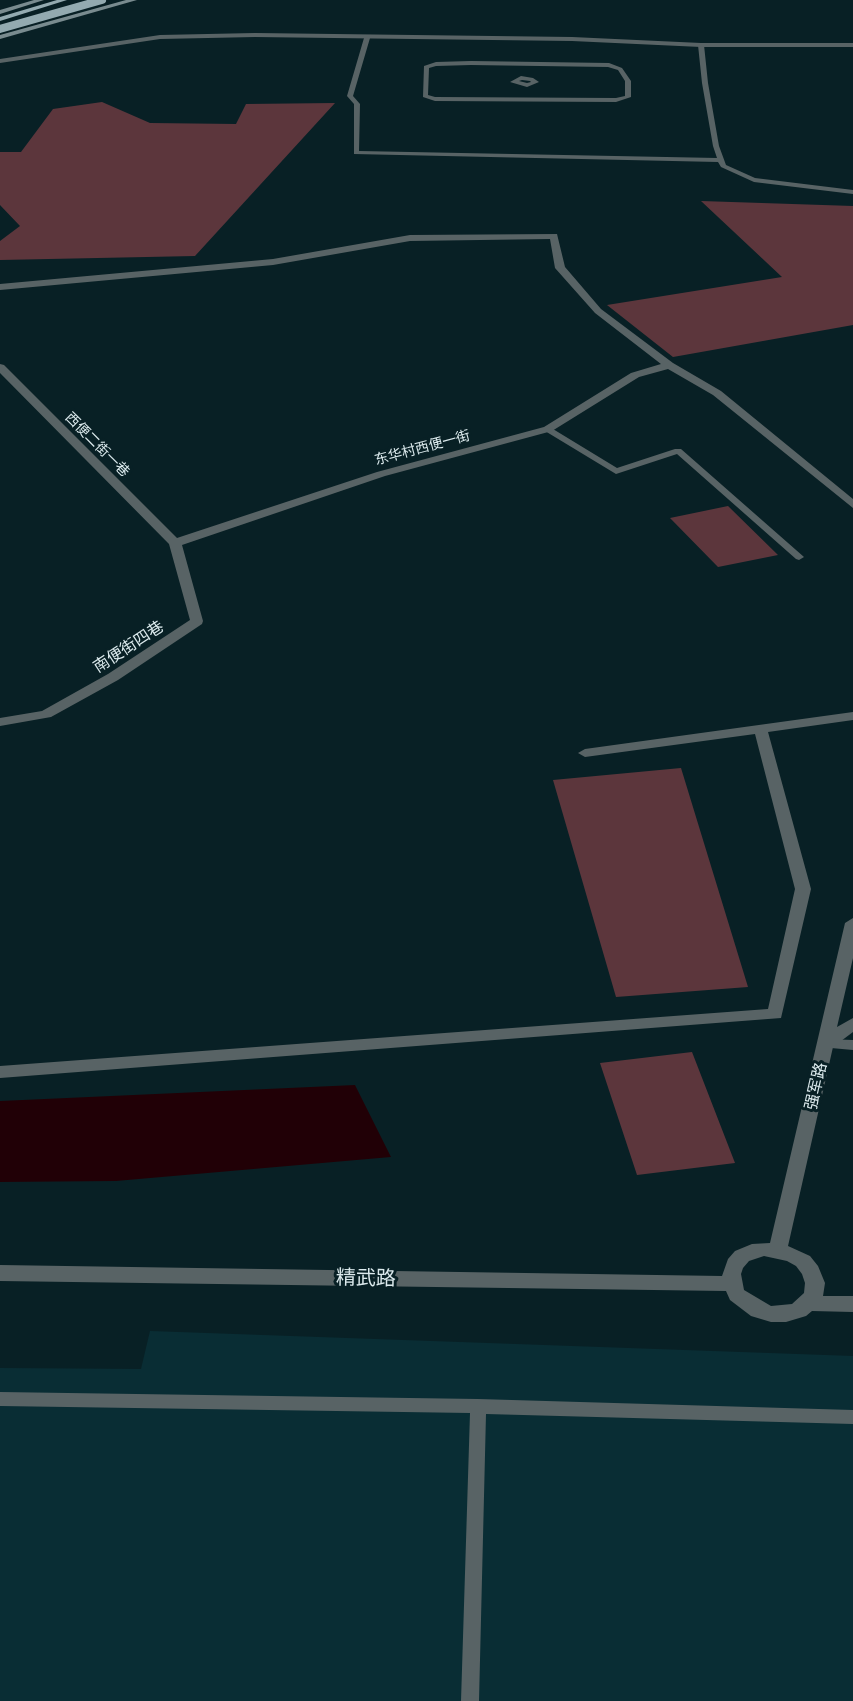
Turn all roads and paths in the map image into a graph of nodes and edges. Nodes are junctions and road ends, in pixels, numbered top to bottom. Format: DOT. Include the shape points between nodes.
graph roads {
  1 [pos="41,0"];
  2 [pos="64,0"];
  3 [pos="102,0"];
  4 [pos="134,0"];
  5 [pos="0,12"];
  6 [pos="0,21"];
  7 [pos="34,26"];
  8 [pos="0,29"];
  9 [pos="0,37"];
  10 [pos="368,38"];
  11 [pos="701,45"];
  12 [pos="853,45"];
  13 [pos="0,62"];
  14 [pos="525,64"];
  15 [pos="528,78"];
  16 [pos="523,85"];
  17 [pos="524,99"];
  18 [pos="721,160"];
  19 [pos="853,192"];
  20 [pos="0,287"];
  21 [pos="669,365"];
  22 [pos="0,367"];
  23 [pos="548,429"];
  24 [pos="853,505"];
  25 [pos="175,543"];
  26 [pos="799,557"];
  27 [pos="853,716"];
  28 [pos="0,722"];
  29 [pos="762,730"];
  30 [pos="585,753"];
  31 [pos="853,923"];
  32 [pos="853,1024"];
  33 [pos="825,1044"];
  34 [pos="853,1045"];
  35 [pos="0,1072"];
  36 [pos="778,1249"];
  37 [pos="0,1273"];
  38 [pos="732,1284"];
  39 [pos="808,1303"];
  40 [pos="853,1304"];
  41 [pos="0,1399"];
  42 [pos="478,1406"];
  43 [pos="853,1417"];
  44 [pos="470,1701"];
  1 -- 5 [label="street"];
  2 -- 6 [label="main road"];
  3 -- 8 [label="main road, bridge"];
  4 -- 7 [label="street"];
  6 -- 7 [label="street"];
  7 -- 9 [label="street"];
  10 -- 11 [label="street" via="572,39"];
  10 -- 13 [label="street" via="160,38"];
  10 -- 18 [label="lane" via="350,96 357,104 356,153"];
  11 -- 12 [label="street"];
  11 -- 18 [label="lane"];
  14 -- 15 [label="lane"];
  14 -- 17 [label="lane" via="436,64 426,68 425,77 425,96 435,99"];
  14 -- 17 [label="lane" via="620,69 628,81 628,97"];
  15 -- 16 [label="lane" via="536,83"];
  15 -- 16 [label="lane" via="514,81"];
  16 -- 17 [label="lane"];
  18 -- 19 [label="lane" via="723,166 754,180"];
  20 -- 21 [label="street" via="273,262 410,238 554,236 560,268 598,310"];
  21 -- 23 [label="street, 东华村西便一街" via="636,375"];
  21 -- 24 [label="street" via="717,393"];
  22 -- 25 [label="street, 西便二街一巷"];
  23 -- 25 [label="street, 东华村西便一街" via="381,474"];
  23 -- 26 [label="lane" via="616,471 678,451"];
  25 -- 28 [label="street, 南便街四巷" via="197,621 112,677 46,714"];
  27 -- 29 [label="street"];
  29 -- 30 [label="street"];
  29 -- 35 [label="street" via="803,889 775,1014"];
  31 -- 33 [label="street, 强军路"];
  32 -- 33 [label="street"];
  33 -- 34 [label="lane"];
  33 -- 36 [label="street, 强军路"];
  36 -- 38 [label="street" via="742,1256 731,1274"];
  36 -- 39 [label="street" via="803,1261 811,1271 814,1294"];
  37 -- 38 [label="street, 精武路"];
  38 -- 39 [label="street" via="746,1303 771,1314 786,1314"];
  39 -- 40 [label="street"];
  41 -- 42 [label="lane"];
  42 -- 43 [label="lane"];
  42 -- 44 [label="lane"];
}
